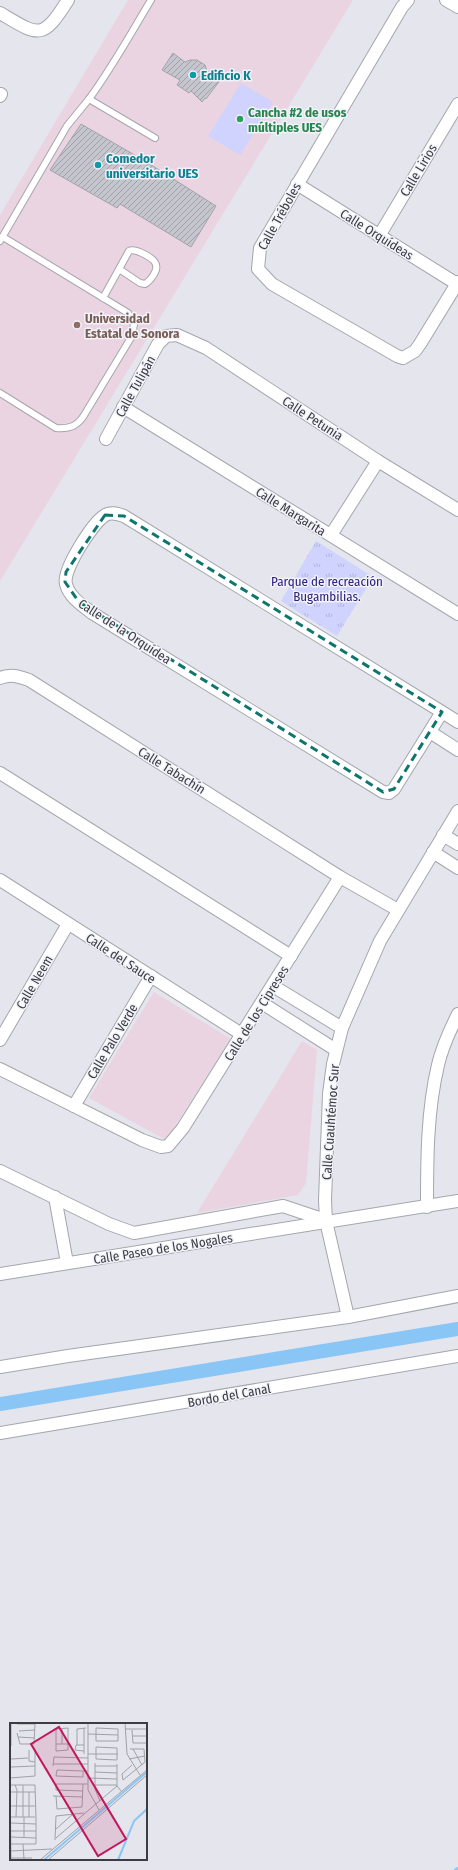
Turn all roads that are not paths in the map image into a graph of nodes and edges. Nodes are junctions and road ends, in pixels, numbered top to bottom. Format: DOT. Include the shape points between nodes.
graph roads {
  1 [pos="68,0"];
  2 [pos="151,0"];
  3 [pos="408,0"];
  4 [pos="446,0"];
  5 [pos="458,7"];
  6 [pos="0,13"];
  7 [pos="89,99"];
  8 [pos="458,104"];
  9 [pos="155,138"];
  10 [pos="297,184"];
  11 [pos="378,236"];
  12 [pos="1,239"];
  13 [pos="118,269"];
  14 [pos="457,283"];
  15 [pos="103,298"];
  16 [pos="166,336"];
  17 [pos="0,393"];
  18 [pos="123,407"];
  19 [pos="106,439"];
  20 [pos="378,460"];
  21 [pos="458,510"];
  22 [pos="331,535"];
  23 [pos="458,614"];
  24 [pos="0,678"];
  25 [pos="442,712"];
  26 [pos="458,722"];
  27 [pos="430,732"];
  28 [pos="458,750"];
  29 [pos="0,774"];
  30 [pos="458,811"];
  31 [pos="444,835"];
  32 [pos="458,844"];
  33 [pos="433,852"];
  34 [pos="458,868"];
  35 [pos="340,877"];
  36 [pos="0,880"];
  37 [pos="398,910"];
  38 [pos="68,924"];
  39 [pos="291,956"];
  40 [pos="151,976"];
  41 [pos="273,986"];
  42 [pos="262,1003"];
  43 [pos="458,1014"];
  44 [pos="342,1028"];
  45 [pos="243,1035"];
  46 [pos="0,1040"];
  47 [pos="336,1050"];
  48 [pos="0,1069"];
  49 [pos="74,1106"];
  50 [pos="3,1175"];
  51 [pos="54,1197"];
  52 [pos="458,1201"];
  53 [pos="427,1207"];
  54 [pos="326,1221"];
  55 [pos="134,1233"];
  56 [pos="137,1252"];
  57 [pos="67,1263"];
  58 [pos="0,1274"];
  59 [pos="458,1296"];
  60 [pos="348,1317"];
  61 [pos="458,1356"];
  62 [pos="0,1367"];
  63 [pos="0,1434"];
  1 -- 6 [label="street" via="50,26 42,31 24,27"];
  2 -- 7 [label="lane"];
  3 -- 10 [label="street, Calle Tréboles"];
  4 -- 5 [label="street"];
  7 -- 9 [label="lane"];
  7 -- 12 [label="lane" via="68,126"];
  8 -- 11 [label="street, Calle Lirios"];
  10 -- 11 [label="street, Calle Orquídeas"];
  10 -- 14 [label="street, Calle Tréboles" via="260,248 258,269 272,284 403,358 415,351"];
  11 -- 14 [label="street, Calle Orquídeas"];
  12 -- 15 [label="lane"];
  13 -- 13 [label="lane" via="145,284 156,265 155,261 132,249"];
  13 -- 15 [label="lane"];
  15 -- 17 [label="lane" via="128,313 134,324 132,336 79,422 72,427 56,428"];
  16 -- 18 [label="street, Calle Tulipán"];
  16 -- 20 [label="street, Calle Petunia" via="177,335 206,348"];
  18 -- 19 [label="street, Calle Tulipán"];
  18 -- 22 [label="street, Calle Margarita"];
  20 -- 21 [label="street, Calle Petunia"];
  20 -- 22 [label="street"];
  22 -- 23 [label="street, Calle Margarita"];
  24 -- 35 [label="street, Calle Tabachín" via="8,675 29,680"];
  25 -- 26 [label="street, Calle de la Orquídea"];
  25 -- 27 [label="street, Calle de la Orquídea"];
  25 -- 27 [label="street, Calle de la Orquídea" via="118,514 105,515 99,521 66,572 65,582 70,593 92,613 383,792 389,793 394,789"];
  27 -- 28 [label="street"];
  29 -- 39 [label="street"];
  30 -- 31 [label="street, Calle Cuauhtémoc Sur"];
  31 -- 32 [label="street"];
  31 -- 33 [label="street, Calle Cuauhtémoc Sur"];
  33 -- 34 [label="street"];
  33 -- 37 [label="street, Calle Cuauhtémoc Sur"];
  35 -- 37 [label="street, Calle Tabachín"];
  35 -- 39 [label="street, Calle de los Cipreses"];
  36 -- 38 [label="street, Calle del Sauce"];
  37 -- 44 [label="street, Calle Cuauhtémoc Sur" via="380,941"];
  38 -- 40 [label="street, Calle del Sauce"];
  38 -- 46 [label="street, Calle Neem"];
  39 -- 41 [label="street, Calle de los Cipreses"];
  40 -- 45 [label="street, Calle del Sauce"];
  40 -- 49 [label="street, Calle Palo Verde"];
  41 -- 42 [label="street, Calle de los Cipreses"];
  41 -- 44 [label="street"];
  42 -- 45 [label="street, Calle de los Cipreses"];
  42 -- 47 [label="street"];
  43 -- 53 [label="street" via="438,1064 432,1097 427,1152"];
  44 -- 47 [label="street, Calle Cuauhtémoc Sur"];
  45 -- 49 [label="street, Calle de los Cipreses" via="183,1128 168,1146 153,1144"];
  47 -- 54 [label="street, Calle Cuauhtémoc Sur" via="329,1094"];
  48 -- 49 [label="street"];
  50 -- 51 [label="street"];
  51 -- 55 [label="street" via="109,1224"];
  51 -- 57 [label="street"];
  52 -- 53 [label="street, Calle Paseo de los Nogales"];
  53 -- 54 [label="street, Calle Paseo de los Nogales"];
  54 -- 55 [label="street, Calle Paseo de los Nogales" via="282,1206"];
  54 -- 56 [label="street, Calle Paseo de los Nogales"];
  54 -- 60 [label="street, Calle Cuauhtémoc Sur"];
  55 -- 56 [label="street"];
  56 -- 57 [label="street, Calle Paseo de los Nogales"];
  57 -- 58 [label="street, Calle Paseo de los Nogales"];
  59 -- 60 [label="street"];
  60 -- 62 [label="street"];
  61 -- 63 [label="street, Bordo del Canal"];
}
